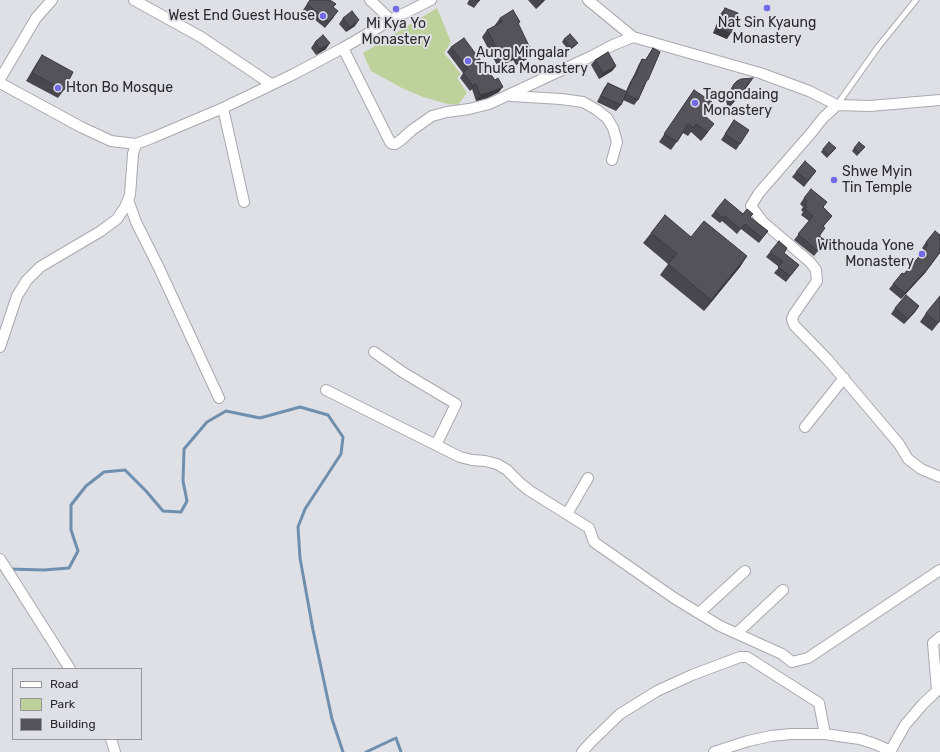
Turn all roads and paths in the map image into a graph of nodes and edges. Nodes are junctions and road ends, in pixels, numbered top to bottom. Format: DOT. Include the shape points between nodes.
graph roads {
  1 [pos="52,0"];
  2 [pos="134,0"];
  3 [pos="370,0"];
  4 [pos="432,0"];
  5 [pos="588,0"];
  6 [pos="916,0"];
  7 [pos="391,20"];
  8 [pos="633,37"];
  9 [pos="344,48"];
  10 [pos="0,79"];
  11 [pos="0,83"];
  12 [pos="272,84"];
  13 [pos="509,96"];
  14 [pos="940,100"];
  15 [pos="837,105"];
  16 [pos="223,108"];
  17 [pos="136,144"];
  18 [pos="612,160"];
  19 [pos="128,200"];
  20 [pos="244,202"];
  21 [pos="0,346"];
  22 [pos="374,352"];
  23 [pos="844,378"];
  24 [pos="326,390"];
  25 [pos="219,398"];
  26 [pos="805,427"];
  27 [pos="436,445"];
  28 [pos="588,478"];
  29 [pos="940,478"];
  30 [pos="567,514"];
  31 [pos="1,561"];
  32 [pos="940,570"];
  33 [pos="746,571"];
  34 [pos="783,590"];
  35 [pos="699,613"];
  36 [pos="737,633"];
  37 [pos="940,637"];
  38 [pos="69,668"];
  39 [pos="939,689"];
  40 [pos="825,734"];
  41 [pos="111,740"];
  42 [pos="736,749"];
  43 [pos="115,752"];
  44 [pos="582,752"];
  45 [pos="714,752"];
  46 [pos="891,752"];
  1 -- 10 [label="street" via="36,18"];
  2 -- 12 [label="street" via="201,37"];
  3 -- 7 [label="street"];
  4 -- 7 [label="street"];
  5 -- 8 [label="street"];
  6 -- 15 [label="lane"];
  7 -- 9 [label="street"];
  8 -- 13 [label="street"];
  8 -- 15 [label="street" via="760,73 810,91"];
  9 -- 12 [label="street"];
  9 -- 13 [label="street" via="392,144 398,143 432,116 489,104"];
  11 -- 17 [label="street" via="111,141"];
  12 -- 16 [label="street"];
  13 -- 18 [label="street" via="583,102 597,110 607,118 613,128 617,142"];
  14 -- 15 [label="street" via="870,106"];
  15 -- 23 [label="street" via="759,193 751,206 763,222 816,270 817,281 792,319 794,325"];
  16 -- 17 [label="street"];
  16 -- 20 [label="street"];
  17 -- 19 [label="street"];
  19 -- 21 [label="street" via="118,219 40,267 27,280 17,296"];
  19 -- 25 [label="street"];
  22 -- 27 [label="street" via="456,404"];
  23 -- 26 [label="street"];
  23 -- 29 [label="street" via="899,444 908,459"];
  24 -- 27 [label="street"];
  27 -- 30 [label="street" via="460,457 498,464 530,491"];
  28 -- 30 [label="street"];
  30 -- 35 [label="street" via="589,528 594,542"];
  31 -- 38 [label="street"];
  32 -- 36 [label="street" via="808,658 792,662 782,654"];
  33 -- 35 [label="street"];
  34 -- 36 [label="street"];
  35 -- 36 [label="street"];
  37 -- 39 [label="street" via="933,643"];
  39 -- 46 [label="street" via="905,725"];
  40 -- 42 [label="street" via="771,736"];
  40 -- 44 [label="street" via="819,703 747,657 740,657 657,691 620,714"];
  40 -- 46 [label="street" via="875,744"];
  41 -- 43 [label="street"];
  42 -- 45 [label="street"];
}
